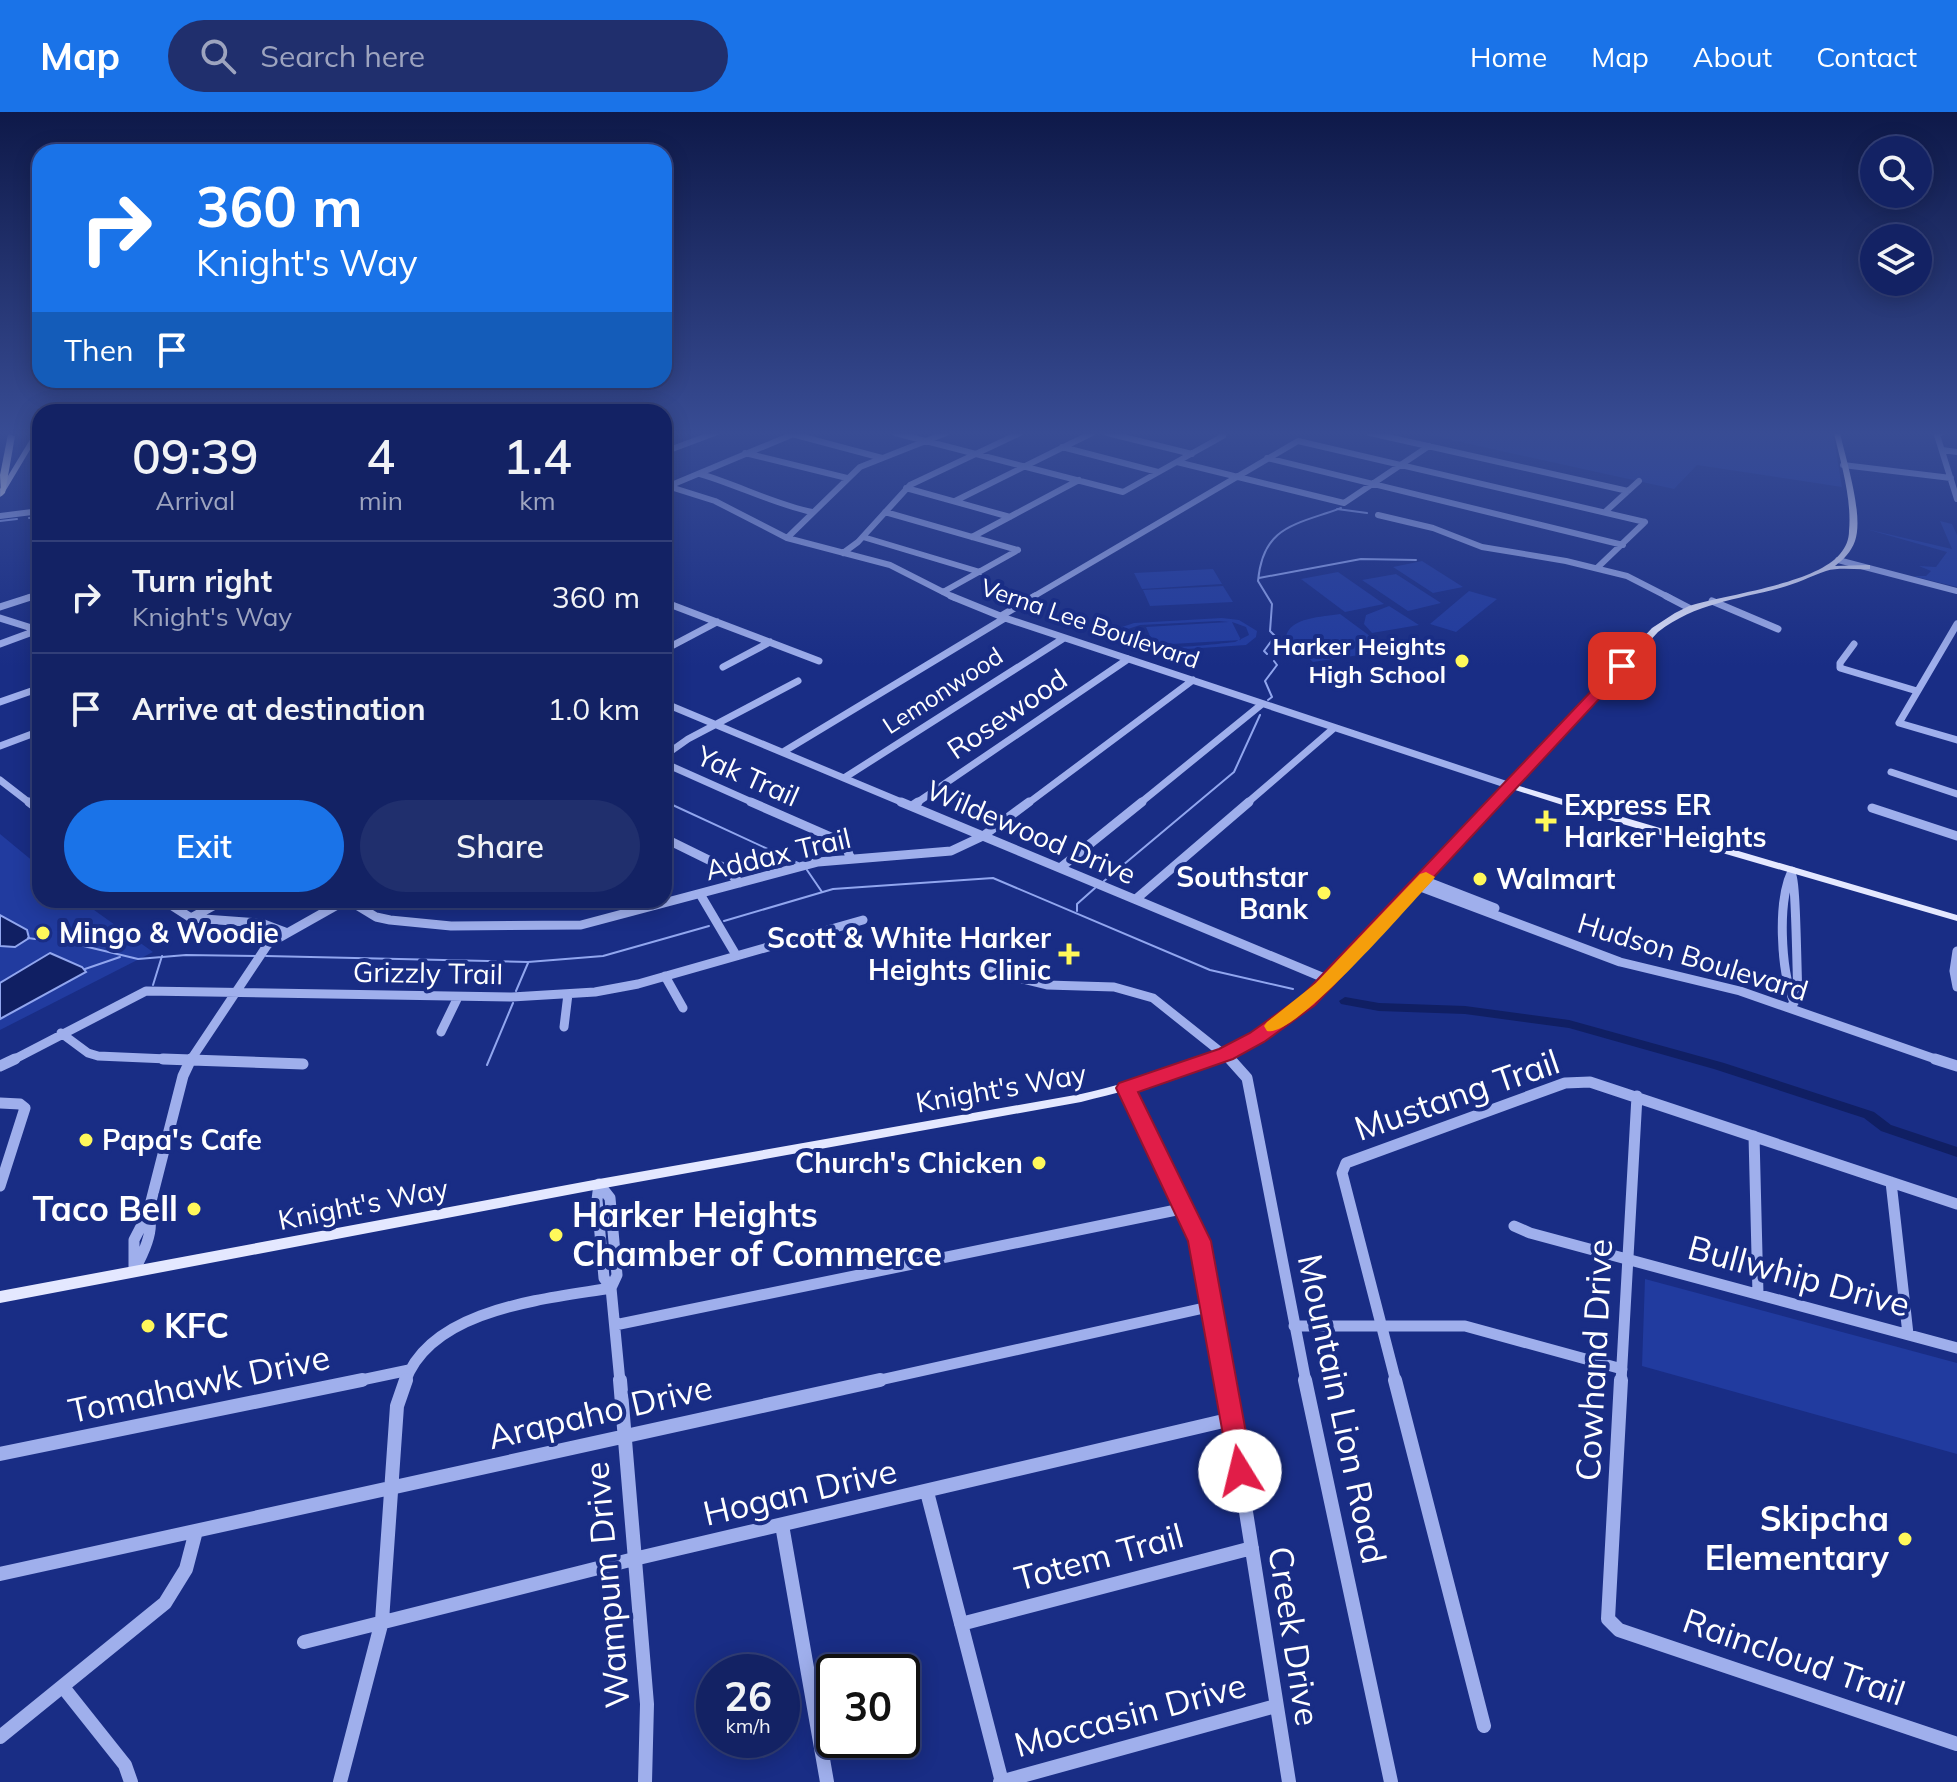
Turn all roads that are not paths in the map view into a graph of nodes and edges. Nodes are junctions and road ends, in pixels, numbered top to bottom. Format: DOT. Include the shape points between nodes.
graph roads {
  1 [pos="735,511"];
  2 [pos="807,511"];
  3 [pos="989,511"];
  4 [pos="1021,511"];
  5 [pos="1179,511"];
  6 [pos="1484,511"];
  7 [pos="1600,511"];
  8 [pos="1851,511"];
  9 [pos="32,512"];
  10 [pos="812,512"];
  11 [pos="885,512"];
  12 [pos="1605,512"];
  13 [pos="1378,515"];
  14 [pos="0,516"];
  15 [pos="1010,517"];
  16 [pos="863,537"];
  17 [pos="972,537"];
  18 [pos="787,538"];
  19 [pos="1623,545"];
  20 [pos="1848,549"];
  21 [pos="843,553"];
  22 [pos="1838,560"];
  23 [pos="1865,567"];
  24 [pos="1597,568"];
  25 [pos="1827,568"];
  26 [pos="980,572"];
  27 [pos="1957,591"];
  28 [pos="943,592"];
  29 [pos="32,597"];
  30 [pos="1712,601"];
  31 [pos="672,605"];
  32 [pos="0,607"];
  33 [pos="1689,608"];
  34 [pos="1003,617"];
  35 [pos="0,618"];
  36 [pos="1956,619"];
  37 [pos="717,622"];
  38 [pos="32,628"];
  39 [pos="1778,629"];
  40 [pos="32,632"];
  41 [pos="1064,638"];
  42 [pos="770,642"];
  43 [pos="0,644"];
  44 [pos="1854,644"];
  45 [pos="672,646"];
  46 [pos="1128,659"];
  47 [pos="819,661"];
  48 [pos="723,667"];
  49 [pos="1193,680"];
  50 [pos="798,681"];
  51 [pos="32,691"];
  52 [pos="1917,691"];
  53 [pos="0,702"];
  54 [pos="1262,704"];
  55 [pos="672,706"];
  56 [pos="715,724"];
  57 [pos="1334,728"];
  58 [pos="32,734"];
  59 [pos="1957,740"];
  60 [pos="0,746"];
  61 [pos="672,751"];
  62 [pos="783,752"];
  63 [pos="672,767"];
  64 [pos="1891,772"];
  65 [pos="844,778"];
  66 [pos="0,780"];
  67 [pos="1511,786"];
  68 [pos="1957,794"];
  69 [pos="32,804"];
  70 [pos="912,806"];
  71 [pos="1872,808"];
  72 [pos="983,836"];
  73 [pos="1957,836"];
  74 [pos="672,842"];
  75 [pos="850,857"];
  76 [pos="1060,868"];
  77 [pos="1792,872"];
  78 [pos="740,883"];
  79 [pos="1420,883"];
  80 [pos="700,894"];
  81 [pos="1136,899"];
  82 [pos="672,902"];
  83 [pos="175,908"];
  84 [pos="209,908"];
  85 [pos="332,908"];
  86 [pos="361,908"];
  87 [pos="633,908"];
  88 [pos="650,908"];
  89 [pos="636,912"];
  90 [pos="191,918"];
  91 [pos="1957,918"];
  92 [pos="863,920"];
  93 [pos="285,932"];
  94 [pos="1957,951"];
  95 [pos="736,955"];
  96 [pos="987,970"];
  97 [pos="665,976"];
  98 [pos="1329,980"];
  99 [pos="1957,987"];
  100 [pos="236,991"];
  101 [pos="568,994"];
  102 [pos="458,997"];
  103 [pos="1792,1004"];
  104 [pos="683,1008"];
  105 [pos="564,1027"];
  106 [pos="441,1032"];
  107 [pos="61,1033"];
  108 [pos="1226,1054"];
  109 [pos="191,1059"];
  110 [pos="1957,1063"];
  111 [pos="303,1064"];
  112 [pos="0,1066"];
  113 [pos="1126,1088"];
  114 [pos="1637,1096"];
  115 [pos="0,1103"];
  116 [pos="1754,1136"];
  117 [pos="1891,1182"];
  118 [pos="599,1184"];
  119 [pos="0,1186"];
  120 [pos="1957,1204"];
  121 [pos="1186,1208"];
  122 [pos="1514,1226"];
  123 [pos="1627,1259"];
  124 [pos="134,1271"];
  125 [pos="611,1288"];
  126 [pos="1758,1294"];
  127 [pos="0,1297"];
  128 [pos="1213,1306"];
  129 [pos="615,1325"];
  130 [pos="1294,1326"];
  131 [pos="1380,1327"];
  132 [pos="1908,1334"];
  133 [pos="1957,1348"];
  134 [pos="1622,1369"];
  135 [pos="409,1370"];
  136 [pos="1232,1419"];
  137 [pos="622,1435"];
  138 [pos="0,1454"];
  139 [pos="389,1488"];
  140 [pos="927,1492"];
  141 [pos="782,1525"];
  142 [pos="196,1531"];
  143 [pos="1252,1548"];
  144 [pos="634,1559"];
  145 [pos="0,1574"];
  146 [pos="382,1621"];
  147 [pos="961,1624"];
  148 [pos="1612,1625"];
  149 [pos="304,1642"];
  150 [pos="63,1687"];
  151 [pos="1276,1706"];
  152 [pos="1484,1726"];
  153 [pos="0,1737"];
  154 [pos="1957,1744"];
  155 [pos="131,1782"];
  156 [pos="340,1782"];
  157 [pos="645,1782"];
  158 [pos="827,1782"];
  159 [pos="1001,1782"];
  160 [pos="1289,1782"];
  161 [pos="1391,1782"];
  1 -- 18 [label="street, Verna Lee Boulevard"];
  2 -- 10 [label="street"];
  3 -- 15 [label="street"];
  4 -- 15 [label="street"];
  5 -- 34 [label="street"];
  6 -- 19 [label="street"];
  7 -- 12 [label="street"];
  8 -- 20 [label="main road"];
  9 -- 14 [label="street"];
  10 -- 18 [label="street"];
  11 -- 16 [label="street"];
  11 -- 17 [label="street"];
  12 -- 19 [label="street" via="1645,522"];
  13 -- 24 [label="street" via="1496,551"];
  15 -- 17 [label="street"];
  16 -- 21 [label="street"];
  16 -- 26 [label="street"];
  17 -- 26 [label="street" via="1018,550"];
  18 -- 21 [label="street, Verna Lee Boulevard"];
  19 -- 24 [label="street"];
  20 -- 22 [label="main road, Knight's Way"];
  20 -- 23 [label="main road" via="1852,560"];
  21 -- 28 [label="street, Verna Lee Boulevard" via="890,565"];
  22 -- 23 [label="street"];
  22 -- 25 [label="main road, Knight's Way"];
  23 -- 25 [label="main road"];
  23 -- 27 [label="street"];
  24 -- 33 [label="street" via="1638,580"];
  25 -- 30 [label="main road, Knight's Way"];
  26 -- 28 [label="street"];
  28 -- 34 [label="street, Verna Lee Boulevard"];
  29 -- 32 [label="street"];
  30 -- 33 [label="main road, Knight's Way"];
  30 -- 39 [label="street"];
  31 -- 37 [label="street"];
  33 -- 67 [label="main road, Knight's Way" via="1645,641"];
  34 -- 41 [label="street, Verna Lee Boulevard"];
  34 -- 62 [label="street"];
  35 -- 38 [label="street"];
  36 -- 52 [label="street"];
  37 -- 42 [label="street"];
  37 -- 45 [label="street"];
  40 -- 43 [label="street"];
  41 -- 46 [label="street, Verna Lee Boulevard"];
  41 -- 65 [label="street, Lemonwood"];
  42 -- 47 [label="street"];
  42 -- 48 [label="street"];
  44 -- 52 [label="street" via="1840,668"];
  46 -- 49 [label="street, Verna Lee Boulevard"];
  46 -- 70 [label="street, Rosewood"];
  49 -- 54 [label="street, Verna Lee Boulevard"];
  49 -- 72 [label="street, Addax Trail"];
  50 -- 56 [label="street"];
  51 -- 53 [label="street"];
  52 -- 59 [label="street" via="1899,723"];
  54 -- 57 [label="street, Verna Lee Boulevard"];
  54 -- 76 [label="street"];
  55 -- 56 [label="street, Wildewood Drive"];
  56 -- 61 [label="street"];
  56 -- 62 [label="street, Wildewood Drive"];
  57 -- 67 [label="street, Verna Lee Boulevard"];
  57 -- 81 [label="street"];
  58 -- 60 [label="street"];
  62 -- 65 [label="street, Wildewood Drive"];
  63 -- 75 [label="street, Yak Trail" via="838,840"];
  64 -- 68 [label="street"];
  65 -- 70 [label="street, Wildewood Drive"];
  66 -- 69 [label="street"];
  67 -- 77 [label="main road"];
  67 -- 79 [label="main road, Knight's Way"];
  70 -- 72 [label="street, Wildewood Drive"];
  71 -- 73 [label="street"];
  72 -- 75 [label="street, Addax Trail" via="951,851"];
  72 -- 76 [label="street, Wildewood Drive"];
  74 -- 78 [label="street" via="723,867"];
  75 -- 78 [label="street, Addax Trail"];
  76 -- 81 [label="street, Wildewood Drive"];
  77 -- 91 [label="main road"];
  77 -- 103 [label="street" via="1798,997"];
  78 -- 80 [label="street, Addax Trail"];
  79 -- 98 [label="main road, Knight's Way"];
  79 -- 103 [label="street, Hudson Boulevard" via="1632,965"];
  80 -- 82 [label="street, Addax Trail"];
  80 -- 95 [label="street"];
  81 -- 98 [label="street, Wildewood Drive"];
  83 -- 90 [label="street"];
  84 -- 90 [label="street"];
  85 -- 93 [label="street"];
  86 -- 89 [label="street, Addax Trail" via="376,917 451,926 556,927"];
  87 -- 89 [label="street"];
  88 -- 89 [label="street, Addax Trail"];
  90 -- 93 [label="street" via="261,923"];
  92 -- 95 [label="street, Grizzly Trail"];
  93 -- 100 [label="street" via="260,955"];
  94 -- 99 [label="street"];
  95 -- 97 [label="street, Grizzly Trail"];
  96 -- 108 [label="street, Mountain Lion Road" via="1047,985 1137,992 1165,1005"];
  97 -- 101 [label="street, Grizzly Trail"];
  97 -- 104 [label="street"];
  98 -- 108 [label="main road, Knight's Way" via="1276,1025"];
  100 -- 102 [label="street, Grizzly Trail"];
  100 -- 107 [label="street, Grizzly Trail" via="146,991"];
  100 -- 109 [label="street"];
  101 -- 102 [label="street, Grizzly Trail"];
  101 -- 105 [label="street"];
  102 -- 106 [label="street"];
  103 -- 110 [label="street, Hudson Boulevard"];
  107 -- 109 [label="street" via="98,1056"];
  107 -- 112 [label="street, Grizzly Trail"];
  108 -- 113 [label="main road, Knight's Way"];
  108 -- 130 [label="street, Mountain Lion Road" via="1250,1089"];
  109 -- 111 [label="street"];
  109 -- 124 [label="street" via="148,1213 146,1242"];
  113 -- 118 [label="main road, Knight's Way"];
  113 -- 121 [label="street, Creek Drive"];
  114 -- 116 [label="street, Mustang Trail"];
  114 -- 123 [label="street, Cowhand Drive"];
  114 -- 131 [label="street, Mustang Trail" via="1590,1082 1565,1083 1346,1163 1342,1173"];
  115 -- 119 [label="street" via="25,1108"];
  116 -- 117 [label="street, Mustang Trail"];
  116 -- 126 [label="street"];
  117 -- 120 [label="street, Mustang Trail"];
  117 -- 132 [label="street"];
  118 -- 124 [label="main road, Knight's Way"];
  118 -- 125 [label="street, Wampum Drive" via="606,1229 604,1278"];
  121 -- 128 [label="street, Creek Drive" via="1200,1241"];
  121 -- 129 [label="street"];
  122 -- 123 [label="street, Bullwhip Drive"];
  123 -- 126 [label="street, Bullwhip Drive"];
  123 -- 134 [label="street, Cowhand Drive"];
  124 -- 127 [label="main road, Knight's Way"];
  125 -- 129 [label="street, Wampum Drive"];
  125 -- 135 [label="street" via="466,1319 435,1340"];
  126 -- 132 [label="street, Bullwhip Drive"];
  128 -- 136 [label="street, Creek Drive"];
  128 -- 137 [label="street, Arapaho Drive"];
  129 -- 137 [label="street, Wampum Drive"];
  130 -- 131 [label="street"];
  130 -- 161 [label="street, Mountain Lion Road"];
  131 -- 134 [label="street" via="1478,1328"];
  131 -- 152 [label="street, Mustang Trail"];
  132 -- 133 [label="street, Bullwhip Drive"];
  134 -- 148 [label="street, Cowhand Drive" via="1608,1619"];
  135 -- 138 [label="street, Tomahawk Drive"];
  135 -- 139 [label="street" via="397,1406"];
  136 -- 140 [label="street, Hogan Drive"];
  136 -- 143 [label="street, Creek Drive"];
  137 -- 139 [label="street, Arapaho Drive"];
  137 -- 144 [label="street, Wampum Drive"];
  139 -- 142 [label="street, Arapaho Drive"];
  139 -- 146 [label="street"];
  140 -- 141 [label="street, Hogan Drive"];
  140 -- 147 [label="street"];
  141 -- 144 [label="street, Hogan Drive"];
  141 -- 158 [label="street"];
  142 -- 145 [label="street, Arapaho Drive"];
  142 -- 150 [label="street" via="192,1561 165,1603"];
  143 -- 147 [label="street, Totem Trail"];
  143 -- 151 [label="street, Creek Drive"];
  144 -- 146 [label="street, Hogan Drive"];
  144 -- 157 [label="street, Wampum Drive" via="647,1704"];
  146 -- 149 [label="street, Hogan Drive"];
  146 -- 156 [label="street"];
  147 -- 159 [label="street"];
  148 -- 154 [label="street, Raincloud Trail"];
  150 -- 153 [label="street"];
  150 -- 155 [label="street" via="125,1765"];
  151 -- 159 [label="street, Moccasin Drive"];
  151 -- 160 [label="street, Creek Drive"];
}
